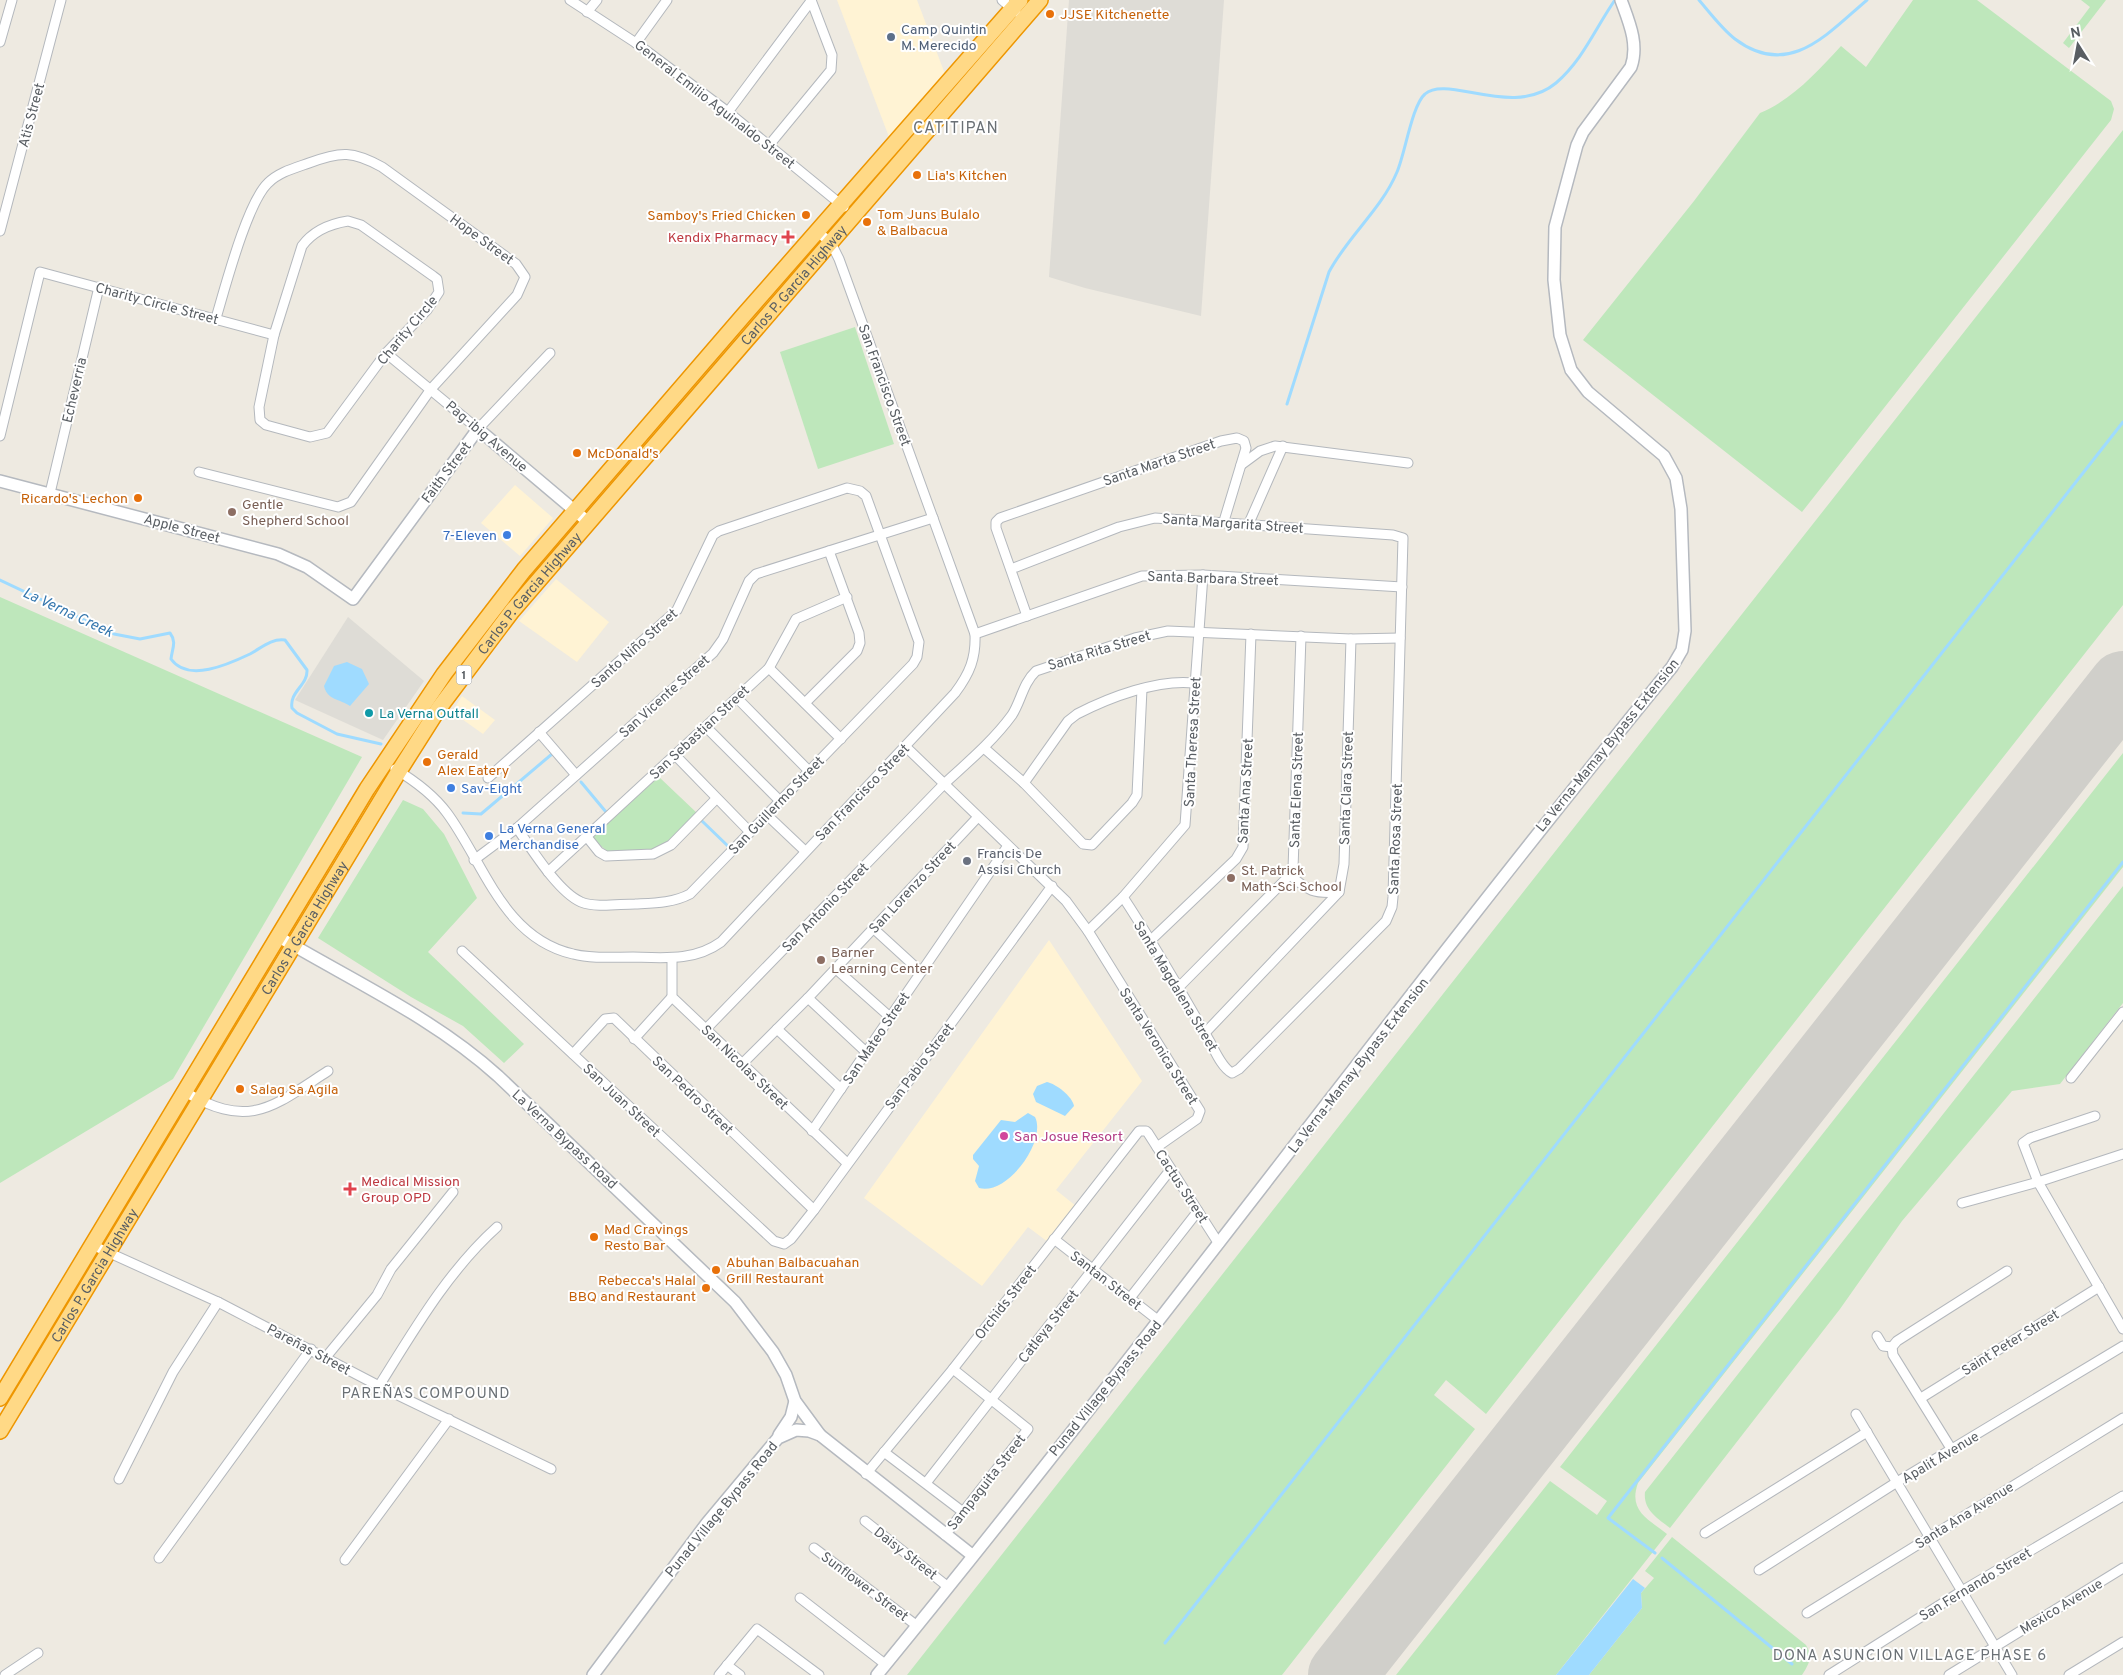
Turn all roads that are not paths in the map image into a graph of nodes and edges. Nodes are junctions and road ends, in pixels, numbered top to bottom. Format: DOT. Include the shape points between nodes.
graph roads {
  1 [pos="12,0"];
  2 [pos="62,0"];
  3 [pos="570,0"];
  4 [pos="597,0"];
  5 [pos="667,0"];
  6 [pos="811,0"];
  7 [pos="1040,0"];
  8 [pos="1623,5"];
  9 [pos="1015,7"];
  10 [pos="587,12"];
  11 [pos="0,42"];
  12 [pos="636,43"];
  13 [pos="728,112"];
  14 [pos="770,144"];
  15 [pos="4,205"];
  16 [pos="841,205"];
  17 [pos="854,216"];
  18 [pos="0,231"];
  19 [pos="818,232"];
  20 [pos="831,242"];
  21 [pos="99,287"];
  22 [pos="216,318"];
  23 [pos="274,335"];
  24 [pos="386,353"];
  25 [pos="550,353"];
  26 [pos="431,390"];
  27 [pos="659,413"];
  28 [pos="672,425"];
  29 [pos="478,429"];
  30 [pos="0,436"];
  31 [pos="1283,446"];
  32 [pos="1408,463"];
  33 [pos="1241,465"];
  34 [pos="199,472"];
  35 [pos="0,480"];
  36 [pos="50,493"];
  37 [pos="575,511"];
  38 [pos="933,518"];
  39 [pos="587,521"];
  40 [pos="1224,521"];
  41 [pos="1249,523"];
  42 [pos="881,535"];
  43 [pos="1403,538"];
  44 [pos="829,551"];
  45 [pos="1011,569"];
  46 [pos="1203,575"];
  47 [pos="1402,587"];
  48 [pos="847,597"];
  49 [pos="353,599"];
  50 [pos="498,602"];
  51 [pos="512,611"];
  52 [pos="1027,616"];
  53 [pos="1200,632"];
  54 [pos="975,634"];
  55 [pos="1251,634"];
  56 [pos="1301,636"];
  57 [pos="1400,638"];
  58 [pos="1351,639"];
  59 [pos="769,668"];
  60 [pos="1194,683"];
  61 [pos="1142,689"];
  62 [pos="737,698"];
  63 [pos="805,703"];
  64 [pos="706,727"];
  65 [pos="539,732"];
  66 [pos="840,739"];
  67 [pos="906,747"];
  68 [pos="984,748"];
  69 [pos="675,754"];
  70 [pos="385,762"];
  71 [pos="399,771"];
  72 [pos="809,771"];
  73 [pos="576,775"];
  74 [pos="488,778"];
  75 [pos="1024,783"];
  76 [pos="944,784"];
  77 [pos="716,799"];
  78 [pos="780,801"];
  79 [pos="767,815"];
  80 [pos="977,818"];
  81 [pos="517,828"];
  82 [pos="750,832"];
  83 [pos="587,837"];
  84 [pos="1007,847"];
  85 [pos="805,851"];
  86 [pos="474,860"];
  87 [pos="548,872"];
  88 [pos="1290,875"];
  89 [pos="1052,886"];
  90 [pos="1339,892"];
  91 [pos="1123,897"];
  92 [pos="874,929"];
  93 [pos="1088,931"];
  94 [pos="279,938"];
  95 [pos="1151,940"];
  96 [pos="294,946"];
  97 [pos="462,951"];
  98 [pos="672,958"];
  99 [pos="836,969"];
  100 [pos="921,972"];
  101 [pos="1179,987"];
  102 [pos="672,997"];
  103 [pos="808,998"];
  104 [pos="2123,1012"];
  105 [pos="890,1017"];
  106 [pos="706,1029"];
  107 [pos="777,1029"];
  108 [pos="1205,1033"];
  109 [pos="634,1039"];
  110 [pos="866,1052"];
  111 [pos="573,1054"];
  112 [pos="742,1064"];
  113 [pos="328,1071"];
  114 [pos="1232,1073"];
  115 [pos="2071,1078"];
  116 [pos="841,1089"];
  117 [pos="185,1092"];
  118 [pos="201,1101"];
  119 [pos="2095,1116"];
  120 [pos="1142,1130"];
  121 [pos="812,1131"];
  122 [pos="1157,1147"];
  123 [pos="2123,1154"];
  124 [pos="847,1163"];
  125 [pos="1171,1169"];
  126 [pos="2038,1182"];
  127 [pos="453,1192"];
  128 [pos="1962,1203"];
  129 [pos="814,1210"];
  130 [pos="1198,1211"];
  131 [pos="498,1227"];
  132 [pos="1054,1239"];
  133 [pos="784,1244"];
  134 [pos="1219,1244"];
  135 [pos="92,1245"];
  136 [pos="109,1252"];
  137 [pos="1093,1269"];
  138 [pos="2007,1271"];
  139 [pos="2099,1286"];
  140 [pos="1130,1298"];
  141 [pos="218,1302"];
  142 [pos="53,1309"];
  143 [pos="70,1318"];
  144 [pos="1159,1321"];
  145 [pos="2123,1329"];
  146 [pos="1877,1336"];
  147 [pos="2123,1346"];
  148 [pos="1892,1348"];
  149 [pos="311,1349"];
  150 [pos="27,1352"];
  151 [pos="326,1357"];
  152 [pos="43,1362"];
  153 [pos="953,1368"];
  154 [pos="379,1386"];
  155 [pos="0,1398"];
  156 [pos="1921,1398"];
  157 [pos="991,1399"];
  158 [pos="795,1401"];
  159 [pos="1856,1414"];
  160 [pos="2123,1418"];
  161 [pos="449,1419"];
  162 [pos="0,1431"];
  163 [pos="1868,1432"];
  164 [pos="820,1436"];
  165 [pos="778,1438"];
  166 [pos="1952,1450"];
  167 [pos="884,1452"];
  168 [pos="551,1469"];
  169 [pos="866,1474"];
  170 [pos="119,1479"];
  171 [pos="1897,1482"];
  172 [pos="926,1483"];
  173 [pos="2123,1496"];
  174 [pos="963,1512"];
  175 [pos="865,1521"];
  176 [pos="1705,1533"];
  177 [pos="945,1535"];
  178 [pos="1929,1536"];
  179 [pos="814,1548"];
  180 [pos="972,1556"];
  181 [pos="160,1558"];
  182 [pos="345,1560"];
  183 [pos="2123,1568"];
  184 [pos="1759,1570"];
  185 [pos="947,1586"];
  186 [pos="1962,1591"];
  187 [pos="800,1598"];
  188 [pos="1807,1613"];
  189 [pos="916,1625"];
  190 [pos="2123,1642"];
  191 [pos="1994,1645"];
  192 [pos="38,1653"];
  193 [pos="727,1664"];
  194 [pos="886,1664"];
  195 [pos="2084,1671"];
  196 [pos="5,1675"];
  197 [pos="592,1675"];
  198 [pos="719,1675"];
  199 [pos="740,1675"];
  200 [pos="819,1675"];
  201 [pos="877,1675"];
  202 [pos="1829,1675"];
  203 [pos="1948,1675"];
  204 [pos="2012,1675"];
  205 [pos="2069,1675"];
  1 -- 11 [label="street"];
  2 -- 15 [label="street, Atis Street"];
  3 -- 10 [label="street, General Emilio Aguinaldo Street"];
  4 -- 10 [label="street"];
  5 -- 12 [label="street"];
  6 -- 13 [label="street"];
  6 -- 14 [label="street" via="829,46 831,70"];
  7 -- 9 [label="highway, Carlos P. Garcia Highway / 1"];
  8 -- 134 [label="main road, La Verna-Mamay Bypass Extension" via="1634,40 1634,59 1577,145 1555,227 1554,280 1560,335 1571,370 1588,392 1664,456 1676,478 1680,490 1685,620 1682,650 1672,667 1552,814"];
  9 -- 16 [label="highway, Carlos P. Garcia Highway / 1"];
  9 -- 17 [label="highway, Carlos P. Garcia Highway / 1"];
  10 -- 12 [label="street, General Emilio Aguinaldo Street"];
  12 -- 13 [label="street, General Emilio Aguinaldo Street"];
  13 -- 14 [label="street, General Emilio Aguinaldo Street"];
  14 -- 16 [label="street, General Emilio Aguinaldo Street"];
  15 -- 18 [label="street, Atis Street"];
  16 -- 17 [label="street, General Emilio Aguinaldo Street"];
  16 -- 19 [label="highway, Carlos P. Garcia Highway / 1"];
  17 -- 20 [label="highway, Carlos P. Garcia Highway / 1"];
  19 -- 20 [label="street, San Francisco Street"];
  19 -- 27 [label="highway, Carlos P. Garcia Highway / 1"];
  20 -- 28 [label="highway, Carlos P. Garcia Highway / 1"];
  20 -- 38 [label="street, San Francisco Street"];
  21 -- 22 [label="street, Charity Circle Street"];
  21 -- 30 [label="street, Charity Circle Street" via="40,272"];
  21 -- 36 [label="street, Echeverria"];
  22 -- 23 [label="street, Charity Circle Street"];
  22 -- 26 [label="street, Hope Street" via="244,229 260,192 269,182 284,172 324,157 352,153 362,156 516,264 525,277 517,295"];
  23 -- 24 [label="street, Charity Circle" via="259,407 260,420 266,425 310,437 327,433"];
  23 -- 24 [label="street, Charity Circle" via="302,246 308,237 321,229 348,221 361,225 433,276 439,285 436,299"];
  24 -- 26 [label="street, Pag-ibig Avenue"];
  25 -- 29 [label="street, Faith Street"];
  26 -- 29 [label="street, Pag-ibig Avenue"];
  26 -- 34 [label="street, Hope Street" via="351,502 338,507"];
  27 -- 28 [label="highway"];
  27 -- 37 [label="highway, Carlos P. Garcia Highway / 1"];
  28 -- 39 [label="highway, Carlos P. Garcia Highway / 1"];
  29 -- 37 [label="main road, Pag-ibig Avenue"];
  29 -- 49 [label="main road, Faith Street"];
  31 -- 32 [label="street"];
  31 -- 33 [label="street" via="1260,450"];
  31 -- 41 [label="street"];
  33 -- 40 [label="street, Santa Marta Street"];
  33 -- 45 [label="street, Santa Marta Street" via="1246,448 1244,441 1237,438 1221,441 1000,518 996,522"];
  35 -- 36 [label="main road, Apple Street"];
  36 -- 49 [label="main road, Apple Street" via="278,554 307,567"];
  37 -- 39 [label="main road, Pag-ibig Avenue"];
  37 -- 50 [label="highway, Carlos P. Garcia Highway / 1"];
  38 -- 42 [label="street, San Vicente Street"];
  38 -- 54 [label="street, San Francisco Street"];
  39 -- 51 [label="highway, Carlos P. Garcia Highway / 1"];
  40 -- 41 [label="street, Santa Margarita Street"];
  40 -- 45 [label="street, Santa Margarita Street" via="1155,518 1119,528"];
  41 -- 43 [label="street, Santa Margarita Street"];
  42 -- 44 [label="street, San Vicente Street"];
  42 -- 65 [label="street, Santo Niño Street" via="866,496 848,488 719,531 709,540 677,610"];
  42 -- 66 [label="street, San Guillermo Street" via="919,642 919,650 913,664"];
  43 -- 47 [label="street, Santa Rosa Street"];
  44 -- 48 [label="street"];
  44 -- 73 [label="street, San Vicente Street" via="756,574 749,581 723,639 713,653"];
  45 -- 52 [label="street"];
  46 -- 47 [label="street, Santa Barbara Street"];
  46 -- 52 [label="street, Santa Barbara Street" via="1132,578"];
  46 -- 53 [label="street, Santa Theresa Street"];
  47 -- 57 [label="street, Santa Rosa Street"];
  48 -- 59 [label="street, San Sebastian Street" via="796,619"];
  48 -- 63 [label="street" via="859,633 857,651"];
  50 -- 51 [label="highway"];
  50 -- 70 [label="highway, Carlos P. Garcia Highway / 1" via="444,674"];
  51 -- 71 [label="highway, Carlos P. Garcia Highway / 1" via="439,708"];
  52 -- 54 [label="street, Santa Barbara Street"];
  53 -- 55 [label="street, Santa Rita Street"];
  53 -- 60 [label="street, Santa Theresa Street"];
  53 -- 68 [label="street, Santa Rita Street" via="1160,632 1043,667 1028,679 1012,714"];
  54 -- 67 [label="street, San Francisco Street" via="976,649 969,674"];
  55 -- 56 [label="street, Santa Rita Street"];
  55 -- 95 [label="street, Santa Ana Street" via="1243,847 1236,859"];
  56 -- 58 [label="street, Santa Rita Street"];
  56 -- 88 [label="street, Santa Elena Street" via="1294,864"];
  57 -- 58 [label="street, Santa Rita Street"];
  57 -- 114 [label="street, Santa Rosa Street" via="1390,915 1379,930"];
  58 -- 90 [label="street, Santa Clara Street" via="1344,864"];
  59 -- 62 [label="street, San Sebastian Street"];
  59 -- 63 [label="street"];
  60 -- 61 [label="street" via="1169,683"];
  60 -- 91 [label="street, Santa Theresa Street" via="1185,824"];
  61 -- 75 [label="street" via="1086,710 1068,721"];
  61 -- 75 [label="street" via="1136,795 1095,844 1083,844"];
  62 -- 64 [label="street, San Sebastian Street"];
  62 -- 72 [label="street"];
  63 -- 66 [label="street"];
  64 -- 69 [label="street, San Sebastian Street"];
  64 -- 78 [label="street"];
  65 -- 73 [label="street"];
  65 -- 74 [label="street, Santo Niño Street"];
  66 -- 72 [label="street, San Guillermo Street"];
  67 -- 76 [label="street"];
  67 -- 85 [label="street, San Francisco Street"];
  68 -- 75 [label="street"];
  68 -- 76 [label="street, Santa Rita Street"];
  69 -- 77 [label="street"];
  69 -- 83 [label="street, San Sebastian Street"];
  70 -- 71 [label="street, San Francisco Street"];
  70 -- 94 [label="highway, Carlos P. Garcia Highway / 1"];
  71 -- 86 [label="street, San Francisco Street" via="436,800 453,822"];
  71 -- 96 [label="highway, Carlos P. Garcia Highway / 1"];
  72 -- 78 [label="street, San Guillermo Street"];
  73 -- 81 [label="street, San Vicente Street"];
  76 -- 80 [label="street"];
  76 -- 106 [label="street, San Antonio Street"];
  77 -- 82 [label="street"];
  77 -- 83 [label="street" via="671,845 653,854 606,856"];
  78 -- 79 [label="street, San Guillermo Street"];
  79 -- 82 [label="street, San Guillermo Street"];
  79 -- 85 [label="street"];
  80 -- 84 [label="street"];
  80 -- 92 [label="street, San Lorenzo Street"];
  81 -- 86 [label="street, San Vicente Street"];
  81 -- 87 [label="street, San Guillermo Street"];
  82 -- 87 [label="street, San Guillermo Street" via="690,894 670,901 581,902"];
  83 -- 87 [label="street, San Sebastian Street"];
  84 -- 89 [label="street"];
  84 -- 100 [label="street, San Mateo Street"];
  85 -- 98 [label="street, San Francisco Street" via="721,942 709,951"];
  86 -- 98 [label="street, San Francisco Street" via="512,915 540,940 559,950 600,957"];
  88 -- 90 [label="street" via="1309,891"];
  88 -- 101 [label="street"];
  89 -- 93 [label="street"];
  89 -- 124 [label="street, San Pablo Street"];
  90 -- 108 [label="street"];
  91 -- 93 [label="street, Santa Theresa Street"];
  91 -- 95 [label="street, Santa Magdalena Street"];
  92 -- 99 [label="street, San Lorenzo Street"];
  92 -- 100 [label="street"];
  93 -- 122 [label="street, Santa Veronica Street" via="1200,1111 1197,1119"];
  94 -- 96 [label="main road, La Verna Bypass Road"];
  94 -- 117 [label="highway, Carlos P. Garcia Highway / 1"];
  95 -- 101 [label="street, Santa Magdalena Street"];
  96 -- 118 [label="highway, Carlos P. Garcia Highway / 1"];
  96 -- 158 [label="main road, La Verna Bypass Road" via="417,1016 459,1043 492,1070 735,1302 773,1352"];
  97 -- 111 [label="street, San Juan Street"];
  98 -- 102 [label="street"];
  99 -- 103 [label="street, San Lorenzo Street"];
  99 -- 105 [label="street"];
  100 -- 105 [label="street, San Mateo Street"];
  101 -- 108 [label="street, Santa Magdalena Street"];
  102 -- 106 [label="street, San Nicolas Street"];
  102 -- 109 [label="street"];
  103 -- 107 [label="street, San Lorenzo Street"];
  103 -- 110 [label="street"];
  104 -- 115 [label="street"];
  105 -- 110 [label="street, San Mateo Street"];
  106 -- 112 [label="street, San Nicolas Street"];
  107 -- 112 [label="street, San Lorenzo Street"];
  107 -- 116 [label="street"];
  108 -- 114 [label="street, Santa Magdalena Street"];
  109 -- 111 [label="street, San Pedro Street" via="614,1018 609,1017"];
  109 -- 129 [label="street, San Pedro Street"];
  110 -- 116 [label="street, San Mateo Street"];
  111 -- 133 [label="street, San Juan Street" via="774,1241"];
  112 -- 121 [label="street, San Nicolas Street"];
  113 -- 118 [label="street" via="258,1111 229,1112"];
  116 -- 121 [label="street, San Mateo Street"];
  117 -- 118 [label="street"];
  117 -- 135 [label="highway, Carlos P. Garcia Highway / 1"];
  118 -- 136 [label="highway, Carlos P. Garcia Highway / 1"];
  119 -- 126 [label="street" via="2024,1140"];
  120 -- 122 [label="street, Cactus Street" via="1148,1133"];
  120 -- 132 [label="street, Orchids Street"];
  121 -- 124 [label="street, San Nicolas Street"];
  122 -- 125 [label="street, Cactus Street"];
  123 -- 126 [label="street"];
  124 -- 129 [label="street, San Pablo Street"];
  125 -- 130 [label="street, Cactus Street"];
  125 -- 137 [label="street, Catleya Street"];
  126 -- 128 [label="street"];
  126 -- 139 [label="street"];
  127 -- 151 [label="street" via="391,1269 377,1295"];
  129 -- 133 [label="street, San Pablo Street" via="792,1239"];
  130 -- 134 [label="street, Cactus Street"];
  130 -- 140 [label="street"];
  131 -- 154 [label="street" via="470,1254 447,1283"];
  132 -- 137 [label="street, Santan Street"];
  132 -- 153 [label="street, Orchids Street"];
  134 -- 144 [label="main road, Punad Village Bypass Road"];
  135 -- 136 [label="street, Pareñas Street"];
  135 -- 142 [label="highway, Carlos P. Garcia Highway / 1"];
  136 -- 141 [label="street, Pareñas Street"];
  136 -- 143 [label="highway, Carlos P. Garcia Highway / 1"];
  137 -- 140 [label="street, Santan Street"];
  137 -- 157 [label="street, Catleya Street"];
  138 -- 148 [label="street" via="1897,1341"];
  139 -- 145 [label="street"];
  139 -- 156 [label="street, Saint Peter Street"];
  140 -- 144 [label="street, Santan Street"];
  141 -- 149 [label="street, Pareñas Street"];
  141 -- 170 [label="street" via="173,1372"];
  142 -- 143 [label="highway"];
  142 -- 150 [label="highway, Carlos P. Garcia Highway / 1"];
  143 -- 152 [label="highway, Carlos P. Garcia Highway / 1"];
  144 -- 180 [label="main road, Punad Village Bypass Road"];
  146 -- 148 [label="street" via="1883,1346"];
  147 -- 166 [label="street, Apalit Avenue"];
  148 -- 156 [label="street" via="1893,1355"];
  149 -- 151 [label="street, Pareñas Street"];
  149 -- 181 [label="street"];
  150 -- 152 [label="highway"];
  150 -- 155 [label="highway, Carlos P. Garcia Highway / 1"];
  151 -- 154 [label="street, Pareñas Street"];
  152 -- 162 [label="highway, Carlos P. Garcia Highway / 1"];
  153 -- 157 [label="street"];
  153 -- 167 [label="street, Orchids Street"];
  154 -- 161 [label="street, Pareñas Street"];
  156 -- 166 [label="street"];
  157 -- 172 [label="street, Catleya Street"];
  157 -- 174 [label="street, Sampaguita Street" via="1028,1429"];
  158 -- 164 [label="main road, La Verna Bypass Road"];
  158 -- 165 [label="main road" via="791,1417"];
  159 -- 163 [label="street"];
  160 -- 178 [label="street, Santa Ana Avenue"];
  161 -- 168 [label="street, Pareñas Street"];
  161 -- 182 [label="street"];
  163 -- 171 [label="street"];
  163 -- 176 [label="street"];
  164 -- 165 [label="main road, Punad Village Bypass Road" via="796,1430"];
  164 -- 169 [label="main road, Punad Village Bypass Road"];
  165 -- 197 [label="main road, Punad Village Bypass Road" via="707,1523"];
  166 -- 171 [label="street, Apalit Avenue"];
  167 -- 169 [label="street, Orchids Street"];
  167 -- 172 [label="street"];
  169 -- 177 [label="main road, Punad Village Bypass Road"];
  171 -- 178 [label="street"];
  171 -- 184 [label="street, Apalit Avenue"];
  172 -- 174 [label="street"];
  173 -- 186 [label="street, San Fernando Street"];
  174 -- 177 [label="street, Sampaguita Street"];
  175 -- 185 [label="street, Daisy Street"];
  177 -- 180 [label="main road, Punad Village Bypass Road"];
  178 -- 186 [label="street"];
  178 -- 188 [label="street, Santa Ana Avenue"];
  179 -- 189 [label="street, Sunflower Street"];
  180 -- 185 [label="main road, Punad Village Bypass Road"];
  183 -- 191 [label="street, Mexico Avenue"];
  185 -- 189 [label="main road, Punad Village Bypass Road"];
  186 -- 191 [label="street"];
  186 -- 202 [label="street, San Fernando Street"];
  187 -- 194 [label="street"];
  189 -- 194 [label="main road, Punad Village Bypass Road"];
  190 -- 195 [label="street"];
  191 -- 203 [label="street, Mexico Avenue"];
  191 -- 204 [label="street"];
  192 -- 196 [label="street"];
  193 -- 198 [label="street"];
  193 -- 199 [label="street"];
  193 -- 200 [label="street" via="757,1629"];
  194 -- 201 [label="main road, Punad Village Bypass Road"];
  195 -- 205 [label="street"];
}
